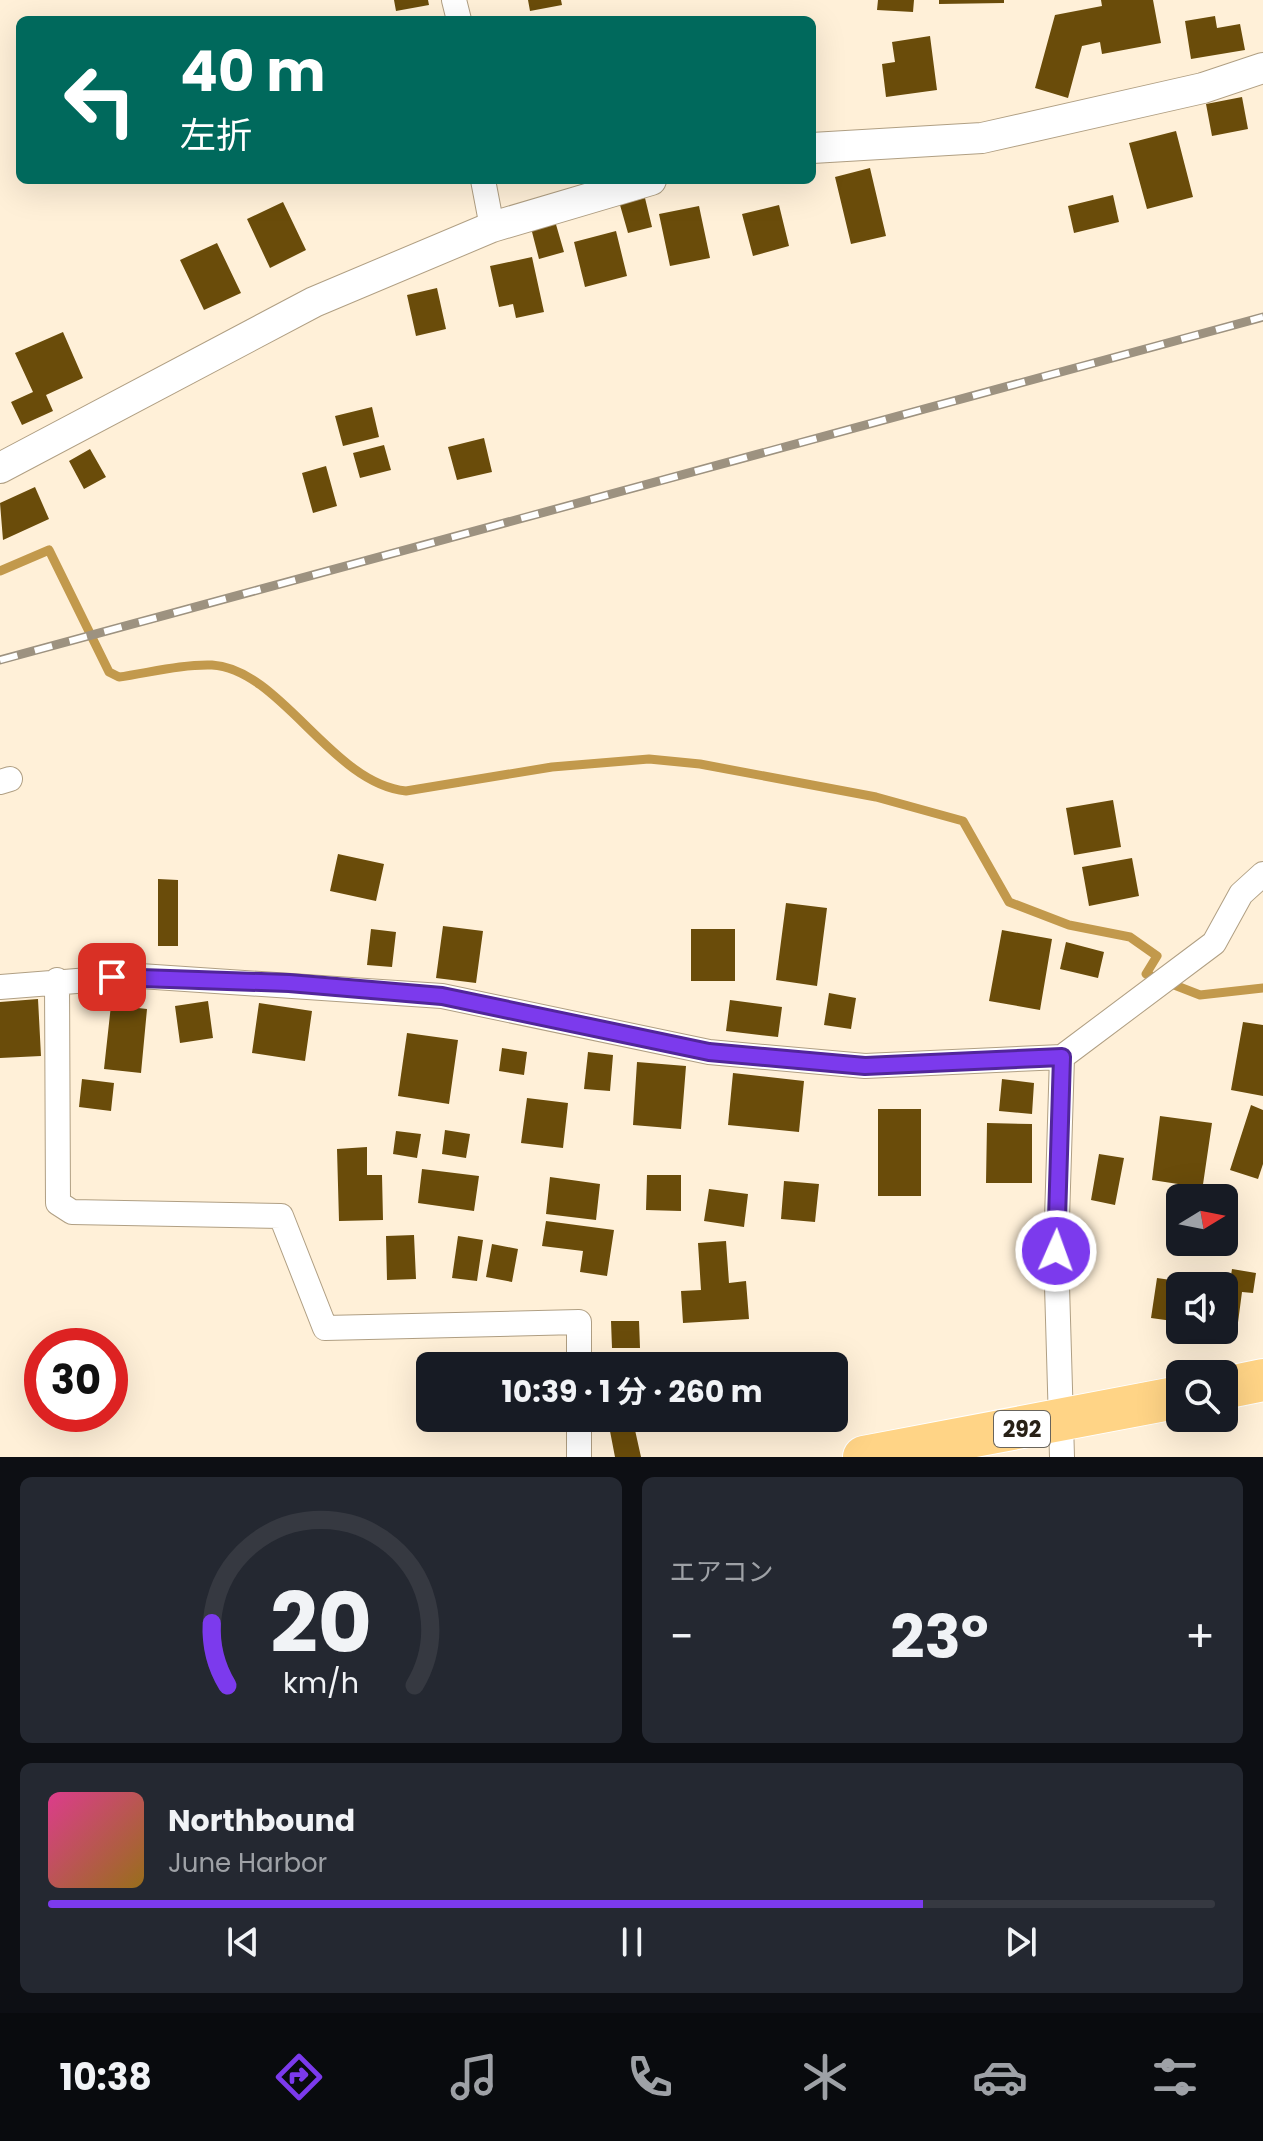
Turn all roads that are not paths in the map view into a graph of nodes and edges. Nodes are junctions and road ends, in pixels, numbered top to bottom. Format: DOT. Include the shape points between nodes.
graph roads {
  1 [pos="1263,68"];
  2 [pos="816,148"];
  3 [pos="484,184"];
  4 [pos="637,184"];
  5 [pos="492,227"];
  6 [pos="0,468"];
  7 [pos="1263,874"];
  8 [pos="57,980"];
  9 [pos="0,987"];
  10 [pos="1062,1057"];
  11 [pos="579,1352"];
  12 [pos="1263,1380"];
  13 [pos="1238,1385"];
  14 [pos="1166,1402"];
  15 [pos="579,1432"];
  16 [pos="1061,1440"];
  17 [pos="579,1457"];
  18 [pos="864,1457"];
  1 -- 2 [label="street" via="1203,88 982,138"];
  3 -- 5 [label="street"];
  4 -- 5 [label="street"];
  5 -- 6 [label="street" via="314,302"];
  7 -- 10 [label="street" via="1241,894 1214,943"];
  8 -- 9 [label="street"];
  8 -- 10 [label="street" via="140,976 442,996 709,1052 865,1066"];
  8 -- 11 [label="street" via="58,1203 72,1212 281,1216 325,1328 579,1322"];
  10 -- 16 [label="street" via="1056,1251"];
  12 -- 13 [label="highway"];
  14 -- 16 [label="highway, 292"];
  15 -- 17 [label="street"];
  16 -- 18 [label="highway, 292"];
}
